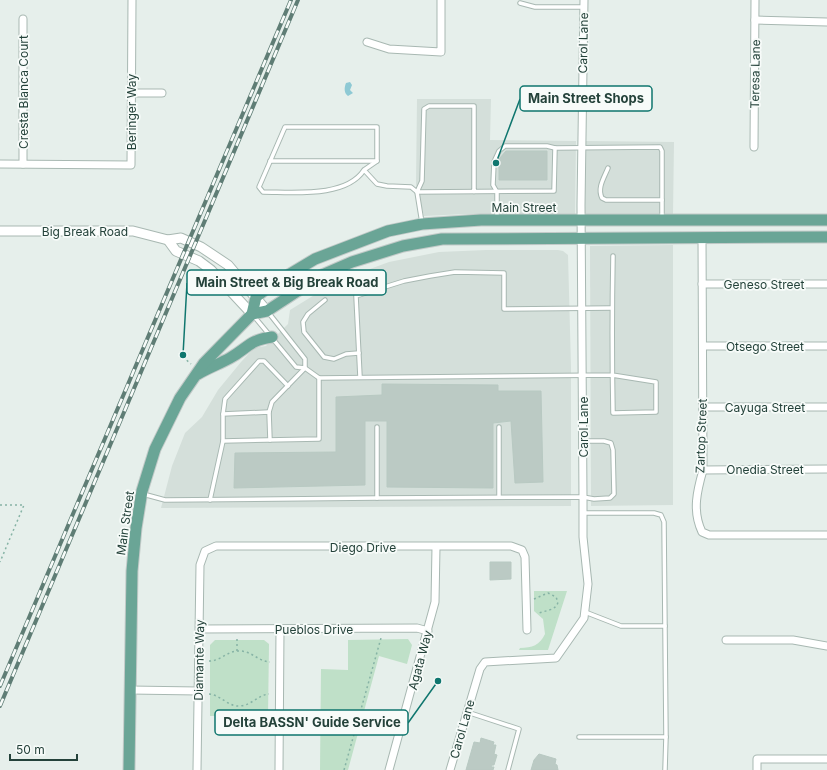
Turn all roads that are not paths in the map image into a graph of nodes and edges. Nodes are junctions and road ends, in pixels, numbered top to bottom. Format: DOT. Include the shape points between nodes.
graph roads {
  1 [pos="132,0"];
  2 [pos="441,0"];
  3 [pos="755,0"];
  4 [pos="520,3"];
  5 [pos="584,3"];
  6 [pos="23,19"];
  7 [pos="755,20"];
  8 [pos="827,22"];
  9 [pos="367,42"];
  10 [pos="131,93"];
  11 [pos="162,93"];
  12 [pos="754,147"];
  13 [pos="555,148"];
  14 [pos="582,148"];
  15 [pos="270,161"];
  16 [pos="377,161"];
  17 [pos="0,164"];
  18 [pos="23,164"];
  19 [pos="608,168"];
  20 [pos="364,170"];
  21 [pos="417,192"];
  22 [pos="474,192"];
  23 [pos="497,192"];
  24 [pos="662,200"];
  25 [pos="582,219"];
  26 [pos="662,219"];
  27 [pos="497,220"];
  28 [pos="827,220"];
  29 [pos="422,224"];
  30 [pos="0,231"];
  31 [pos="702,237"];
  32 [pos="827,237"];
  33 [pos="582,239"];
  34 [pos="168,240"];
  35 [pos="613,256"];
  36 [pos="702,284"];
  37 [pos="827,284"];
  38 [pos="256,298"];
  39 [pos="326,300"];
  40 [pos="582,308"];
  41 [pos="612,308"];
  42 [pos="267,311"];
  43 [pos="252,314"];
  44 [pos="272,337"];
  45 [pos="703,346"];
  46 [pos="827,346"];
  47 [pos="358,353"];
  48 [pos="306,368"];
  49 [pos="196,375"];
  50 [pos="583,375"];
  51 [pos="612,375"];
  52 [pos="360,377"];
  53 [pos="319,378"];
  54 [pos="288,386"];
  55 [pos="703,407"];
  56 [pos="827,407"];
  57 [pos="269,412"];
  58 [pos="223,414"];
  59 [pos="377,427"];
  60 [pos="499,427"];
  61 [pos="270,440"];
  62 [pos="583,440"];
  63 [pos="223,441"];
  64 [pos="827,469"];
  65 [pos="703,470"];
  66 [pos="142,494"];
  67 [pos="499,497"];
  68 [pos="583,497"];
  69 [pos="377,498"];
  70 [pos="210,500"];
  71 [pos="583,513"];
  72 [pos="827,535"];
  73 [pos="436,547"];
  74 [pos="205,551"];
  75 [pos="585,612"];
  76 [pos="665,626"];
  77 [pos="200,629"];
  78 [pos="280,629"];
  79 [pos="527,630"];
  80 [pos="428,631"];
  81 [pos="726,640"];
  82 [pos="827,646"];
  83 [pos="130,690"];
  84 [pos="198,691"];
  85 [pos="467,712"];
  86 [pos="579,737"];
  87 [pos="666,737"];
  88 [pos="827,759"];
  89 [pos="129,770"];
  90 [pos="197,770"];
  91 [pos="279,770"];
  92 [pos="389,770"];
  93 [pos="450,770"];
  94 [pos="508,770"];
  95 [pos="665,770"];
  96 [pos="757,770"];
  1 -- 10 [label="street, Beringer Way"];
  2 -- 9 [label="street" via="441,52 389,49"];
  3 -- 7 [label="street, Teresa Lane"];
  4 -- 5 [label="lane" via="535,7"];
  5 -- 14 [label="street, Carol Lane"];
  6 -- 18 [label="street, Cresta Blanca Court"];
  7 -- 8 [label="street"];
  7 -- 12 [label="street, Teresa Lane"];
  10 -- 11 [label="street"];
  10 -- 18 [label="street, Beringer Way" via="131,164"];
  13 -- 14 [label="lane"];
  13 -- 23 [label="lane" via="554,191"];
  13 -- 23 [label="lane" via="505,146 499,151 494,162 493,185"];
  14 -- 24 [label="lane" via="660,147"];
  14 -- 25 [label="street, Carol Lane"];
  15 -- 16 [label="lane"];
  15 -- 16 [label="lane" via="285,127 377,127"];
  15 -- 20 [label="lane" via="259,187 263,192 325,192 358,178"];
  16 -- 20 [label="lane"];
  17 -- 18 [label="street, Beringer Way"];
  19 -- 24 [label="lane" via="600,186 602,198"];
  20 -- 21 [label="lane" via="377,184 411,186"];
  21 -- 22 [label="lane"];
  21 -- 22 [label="lane" via="422,181 424,109 430,106 474,106"];
  21 -- 29 [label="lane"];
  22 -- 23 [label="lane"];
  23 -- 27 [label="lane"];
  24 -- 26 [label="lane"];
  25 -- 26 [label="main road, Main Street"];
  25 -- 27 [label="main road, Main Street"];
  25 -- 33 [label="street, Carol Lane"];
  26 -- 28 [label="main road, Main Street"];
  27 -- 29 [label="main road, Main Street"];
  29 -- 38 [label="main road, Main Street" via="388,231 315,260 270,286"];
  30 -- 34 [label="street, Big Break Road" via="133,230"];
  31 -- 32 [label="main road"];
  31 -- 33 [label="main road"];
  31 -- 36 [label="street, Zartop Street"];
  33 -- 40 [label="street, Carol Lane"];
  33 -- 42 [label="main road" via="442,239 403,246 352,262 322,275"];
  34 -- 38 [label="street, Big Break Road" via="181,238 213,254 228,266"];
  34 -- 43 [label="street, Big Break Road" via="176,251 199,261 211,270"];
  35 -- 41 [label="lane"];
  36 -- 37 [label="street, Geneso Street"];
  36 -- 45 [label="street, Zartop Street"];
  38 -- 42 [label="street, Big Break Road"];
  38 -- 43 [label="main road"];
  39 -- 47 [label="lane" via="302,322 304,332 324,357 334,359"];
  40 -- 41 [label="lane"];
  40 -- 47 [label="lane" via="504,309 504,273 455,272 404,281 356,296"];
  40 -- 50 [label="street, Carol Lane"];
  41 -- 51 [label="lane"];
  42 -- 43 [label="main road"];
  42 -- 48 [label="lane" via="305,359"];
  43 -- 44 [label="lane"];
  43 -- 49 [label="main road, Main Street"];
  44 -- 48 [label="lane" via="296,367"];
  44 -- 49 [label="main road" via="248,344 231,357"];
  45 -- 46 [label="street, Otsego Street"];
  45 -- 55 [label="street, Zartop Street"];
  47 -- 52 [label="lane"];
  48 -- 53 [label="lane"];
  48 -- 54 [label="lane"];
  49 -- 66 [label="main road, Main Street" via="180,398 155,449"];
  50 -- 51 [label="lane"];
  50 -- 52 [label="lane"];
  50 -- 62 [label="street, Carol Lane"];
  51 -- 51 [label="lane" via="656,382 656,412 613,413"];
  52 -- 53 [label="lane"];
  53 -- 61 [label="lane" via="318,439"];
  54 -- 57 [label="lane" via="272,402"];
  54 -- 58 [label="lane" via="264,361 259,361 225,399"];
  55 -- 56 [label="street, Cayuga Street"];
  55 -- 65 [label="street, Zartop Street"];
  57 -- 58 [label="lane"];
  57 -- 61 [label="lane"];
  58 -- 63 [label="lane"];
  59 -- 69 [label="lane"];
  60 -- 67 [label="lane"];
  61 -- 63 [label="lane"];
  62 -- 68 [label="street, Carol Lane"];
  62 -- 68 [label="lane" via="604,440 611,443 614,494 604,499"];
  63 -- 70 [label="lane"];
  64 -- 65 [label="street, Onedia Street"];
  65 -- 72 [label="street, Zartop Street" via="696,507 702,532 709,535"];
  66 -- 70 [label="lane" via="165,500"];
  66 -- 83 [label="main road, Main Street" via="132,570"];
  67 -- 68 [label="lane"];
  67 -- 69 [label="lane"];
  68 -- 71 [label="street, Carol Lane"];
  69 -- 70 [label="lane"];
  71 -- 75 [label="street, Carol Lane" via="588,584"];
  71 -- 76 [label="lane" via="661,515 664,522"];
  73 -- 74 [label="street, Diego Drive" via="216,546"];
  73 -- 79 [label="street, Diego Drive" via="511,546 522,550 527,566"];
  73 -- 80 [label="street, Agata Way" via="435,602"];
  74 -- 77 [label="street, Diamante Way" via="200,565"];
  75 -- 76 [label="lane" via="621,626"];
  75 -- 85 [label="street, Carol Lane" via="584,618 556,658 485,662 480,669"];
  76 -- 87 [label="lane"];
  77 -- 78 [label="street, Pueblos Drive"];
  77 -- 84 [label="street, Diamante Way"];
  78 -- 80 [label="street, Pueblos Drive" via="417,628"];
  78 -- 91 [label="street"];
  80 -- 92 [label="street, Agata Way"];
  81 -- 82 [label="street" via="793,640"];
  83 -- 84 [label="street"];
  83 -- 89 [label="main road, Main Street"];
  84 -- 90 [label="street, Diamante Way"];
  85 -- 93 [label="street, Carol Lane"];
  85 -- 94 [label="lane" via="519,729"];
  86 -- 87 [label="lane"];
  87 -- 95 [label="lane"];
  88 -- 96 [label="street" via="757,759"];
}
